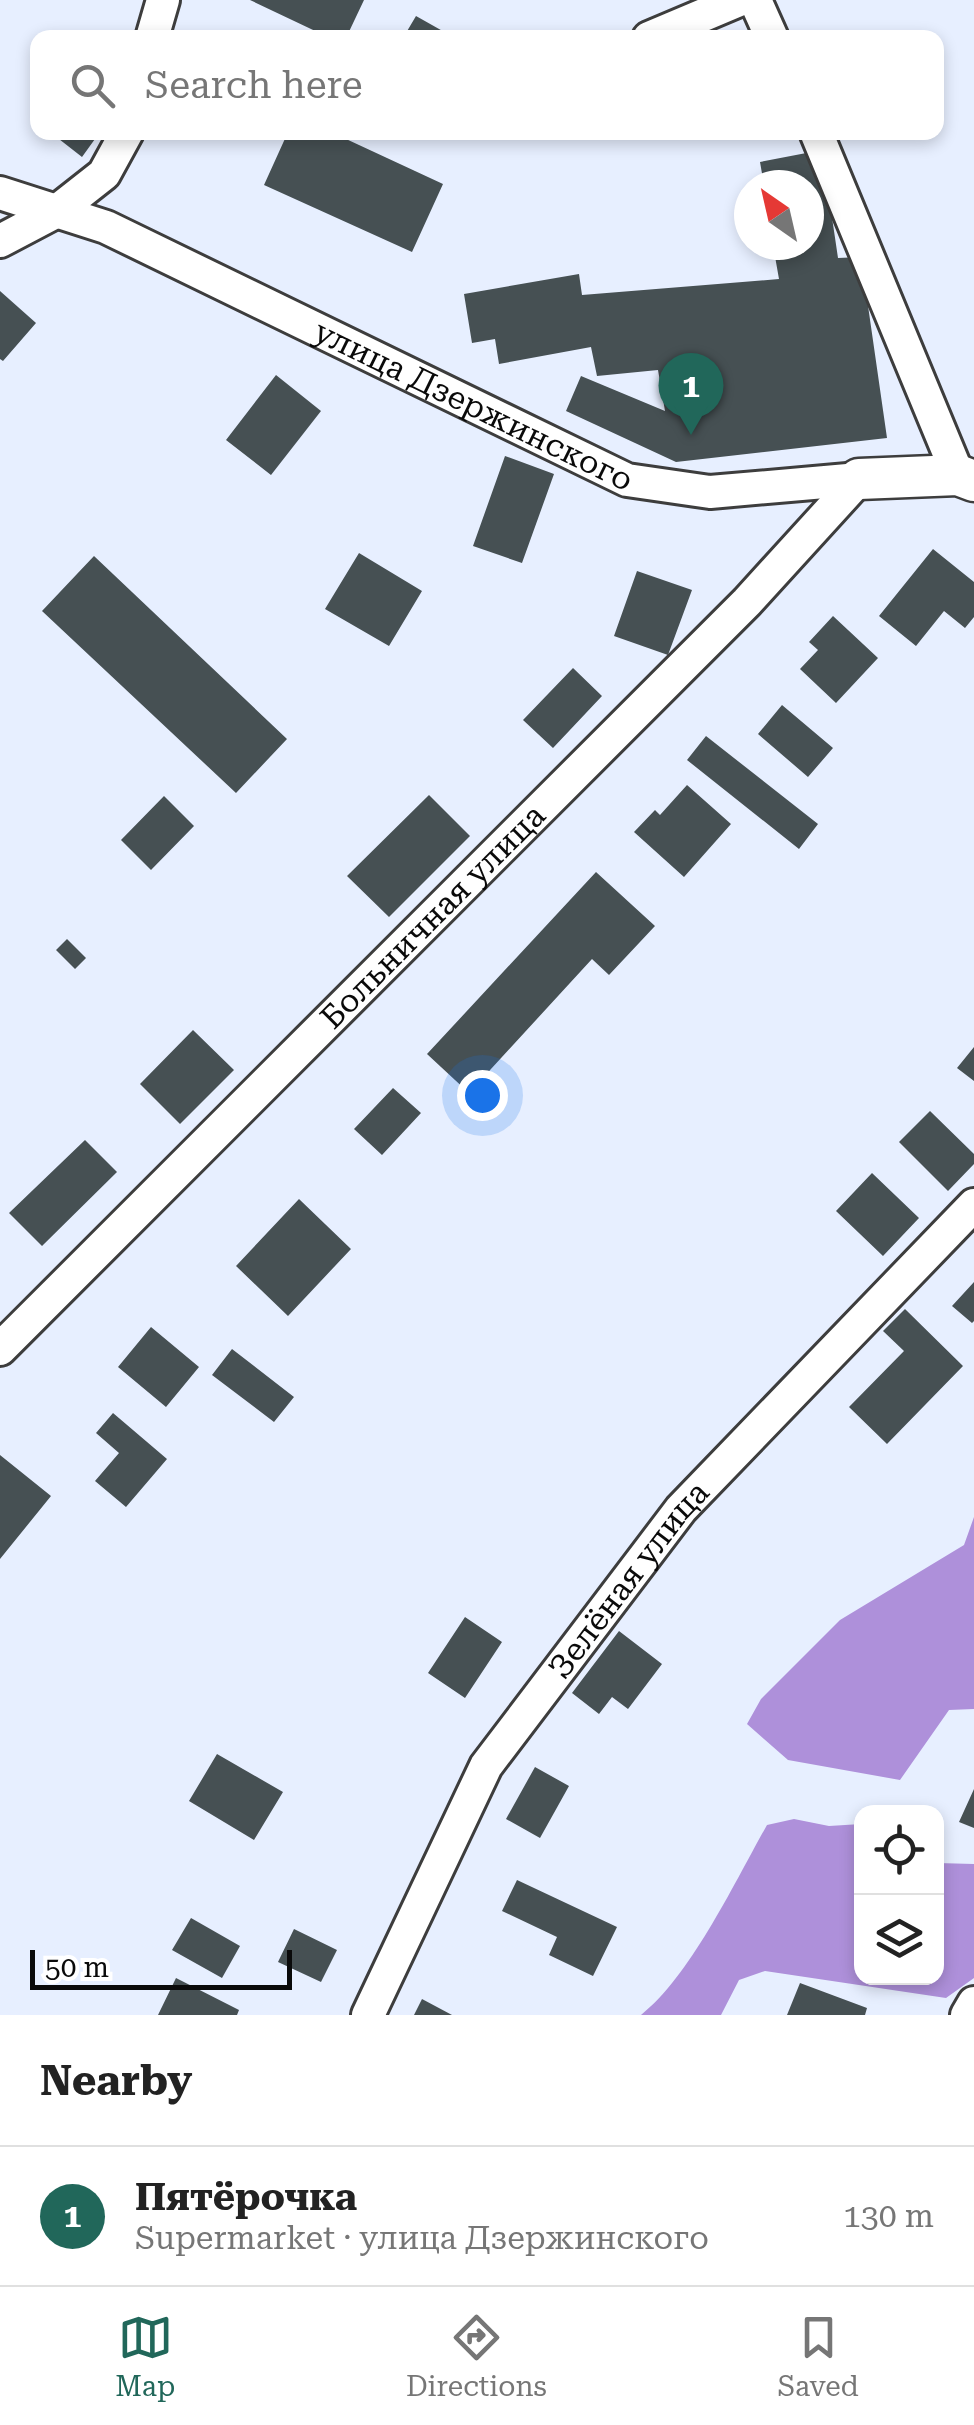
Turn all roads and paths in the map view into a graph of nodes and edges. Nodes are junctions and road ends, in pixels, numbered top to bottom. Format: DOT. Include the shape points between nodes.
graph roads {
  1 [pos="163,0"];
  2 [pos="739,0"];
  3 [pos="755,0"];
  4 [pos="154,30"];
  5 [pos="668,30"];
  6 [pos="768,30"];
  7 [pos="123,140"];
  8 [pos="819,140"];
  9 [pos="0,194"];
  10 [pos="57,211"];
  11 [pos="0,241"];
  12 [pos="966,478"];
  13 [pos="860,479"];
  14 [pos="974,1205"];
  15 [pos="0,1349"];
  16 [pos="974,2003"];
  17 [pos="368,2015"];
  18 [pos="966,2015"];
  1 -- 4 [label="street"];
  2 -- 5 [label="street"];
  3 -- 6 [label="street"];
  7 -- 10 [label="street" via="104,174"];
  8 -- 12 [label="street"];
  9 -- 10 [label="street, улица Дзержинского"];
  10 -- 11 [label="street"];
  10 -- 13 [label="street, улица Дзержинского" via="106,226 628,480 710,492"];
  12 -- 13 [label="street, улица Дзержинского"];
  13 -- 15 [label="street, Больничная улица" via="733,616"];
  14 -- 17 [label="street, Зелёная улица" via="681,1510 486,1766"];
  16 -- 18 [label="street"];
}
